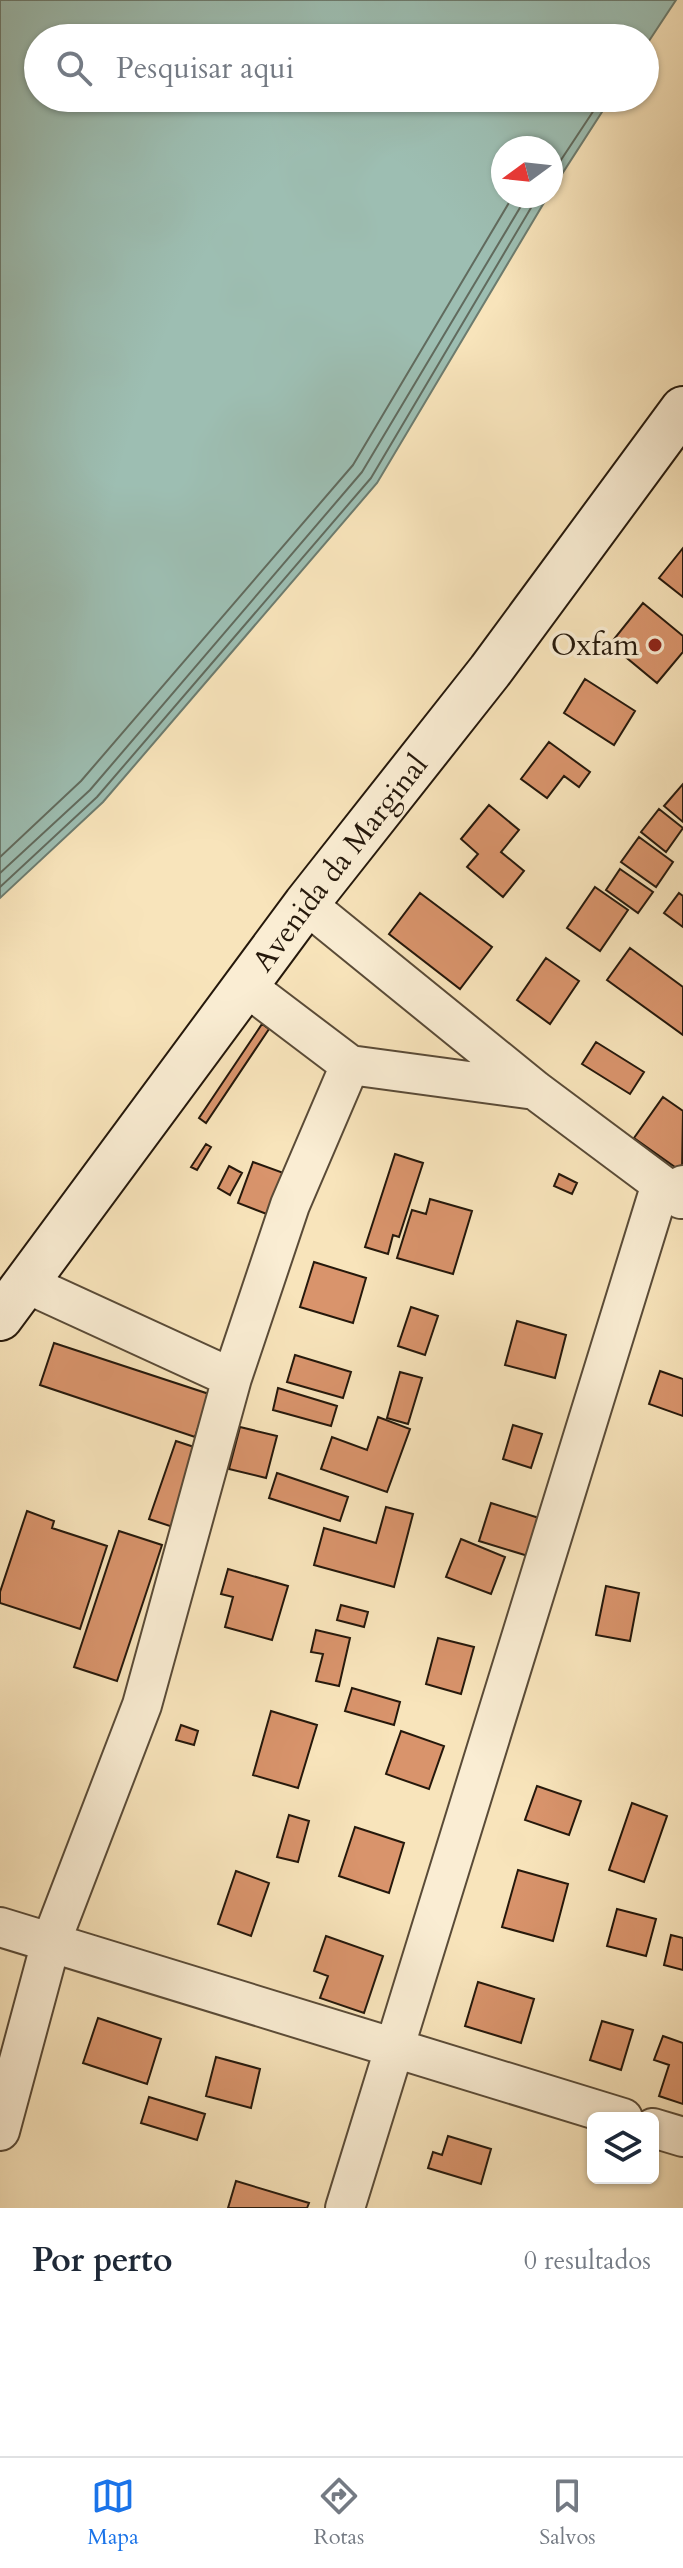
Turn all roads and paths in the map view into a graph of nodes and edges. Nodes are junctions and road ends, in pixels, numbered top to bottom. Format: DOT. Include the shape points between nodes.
graph roads {
  1 [pos="683,409"];
  2 [pos="306,904"];
  3 [pos="247,987"];
  4 [pos="350,1065"];
  5 [pos="535,1090"];
  6 [pos="675,1191"];
  7 [pos="25,1283"];
  8 [pos="0,1318"];
  9 [pos="232,1378"];
  10 [pos="0,1927"];
  11 [pos="51,1942"];
  12 [pos="394,2045"];
  13 [pos="604,2112"];
  14 [pos="659,2130"];
  15 [pos="0,2131"];
  16 [pos="683,2137"];
  17 [pos="345,2208"];
  1 -- 2 [label="street, Avenida da Marginal" via="490,671"];
  2 -- 3 [label="street, Avenida da Marginal"];
  2 -- 5 [label="street"];
  3 -- 4 [label="street"];
  3 -- 7 [label="street, Avenida da Marginal"];
  4 -- 5 [label="street"];
  4 -- 9 [label="street" via="290,1205"];
  5 -- 6 [label="street"];
  6 -- 12 [label="street"];
  7 -- 8 [label="street, Avenida da Marginal"];
  7 -- 9 [label="street"];
  9 -- 11 [label="street" via="142,1705"];
  10 -- 11 [label="street"];
  11 -- 12 [label="street"];
  11 -- 15 [label="street"];
  12 -- 13 [label="street"];
  12 -- 17 [label="street"];
  14 -- 16 [label="street"];
}
